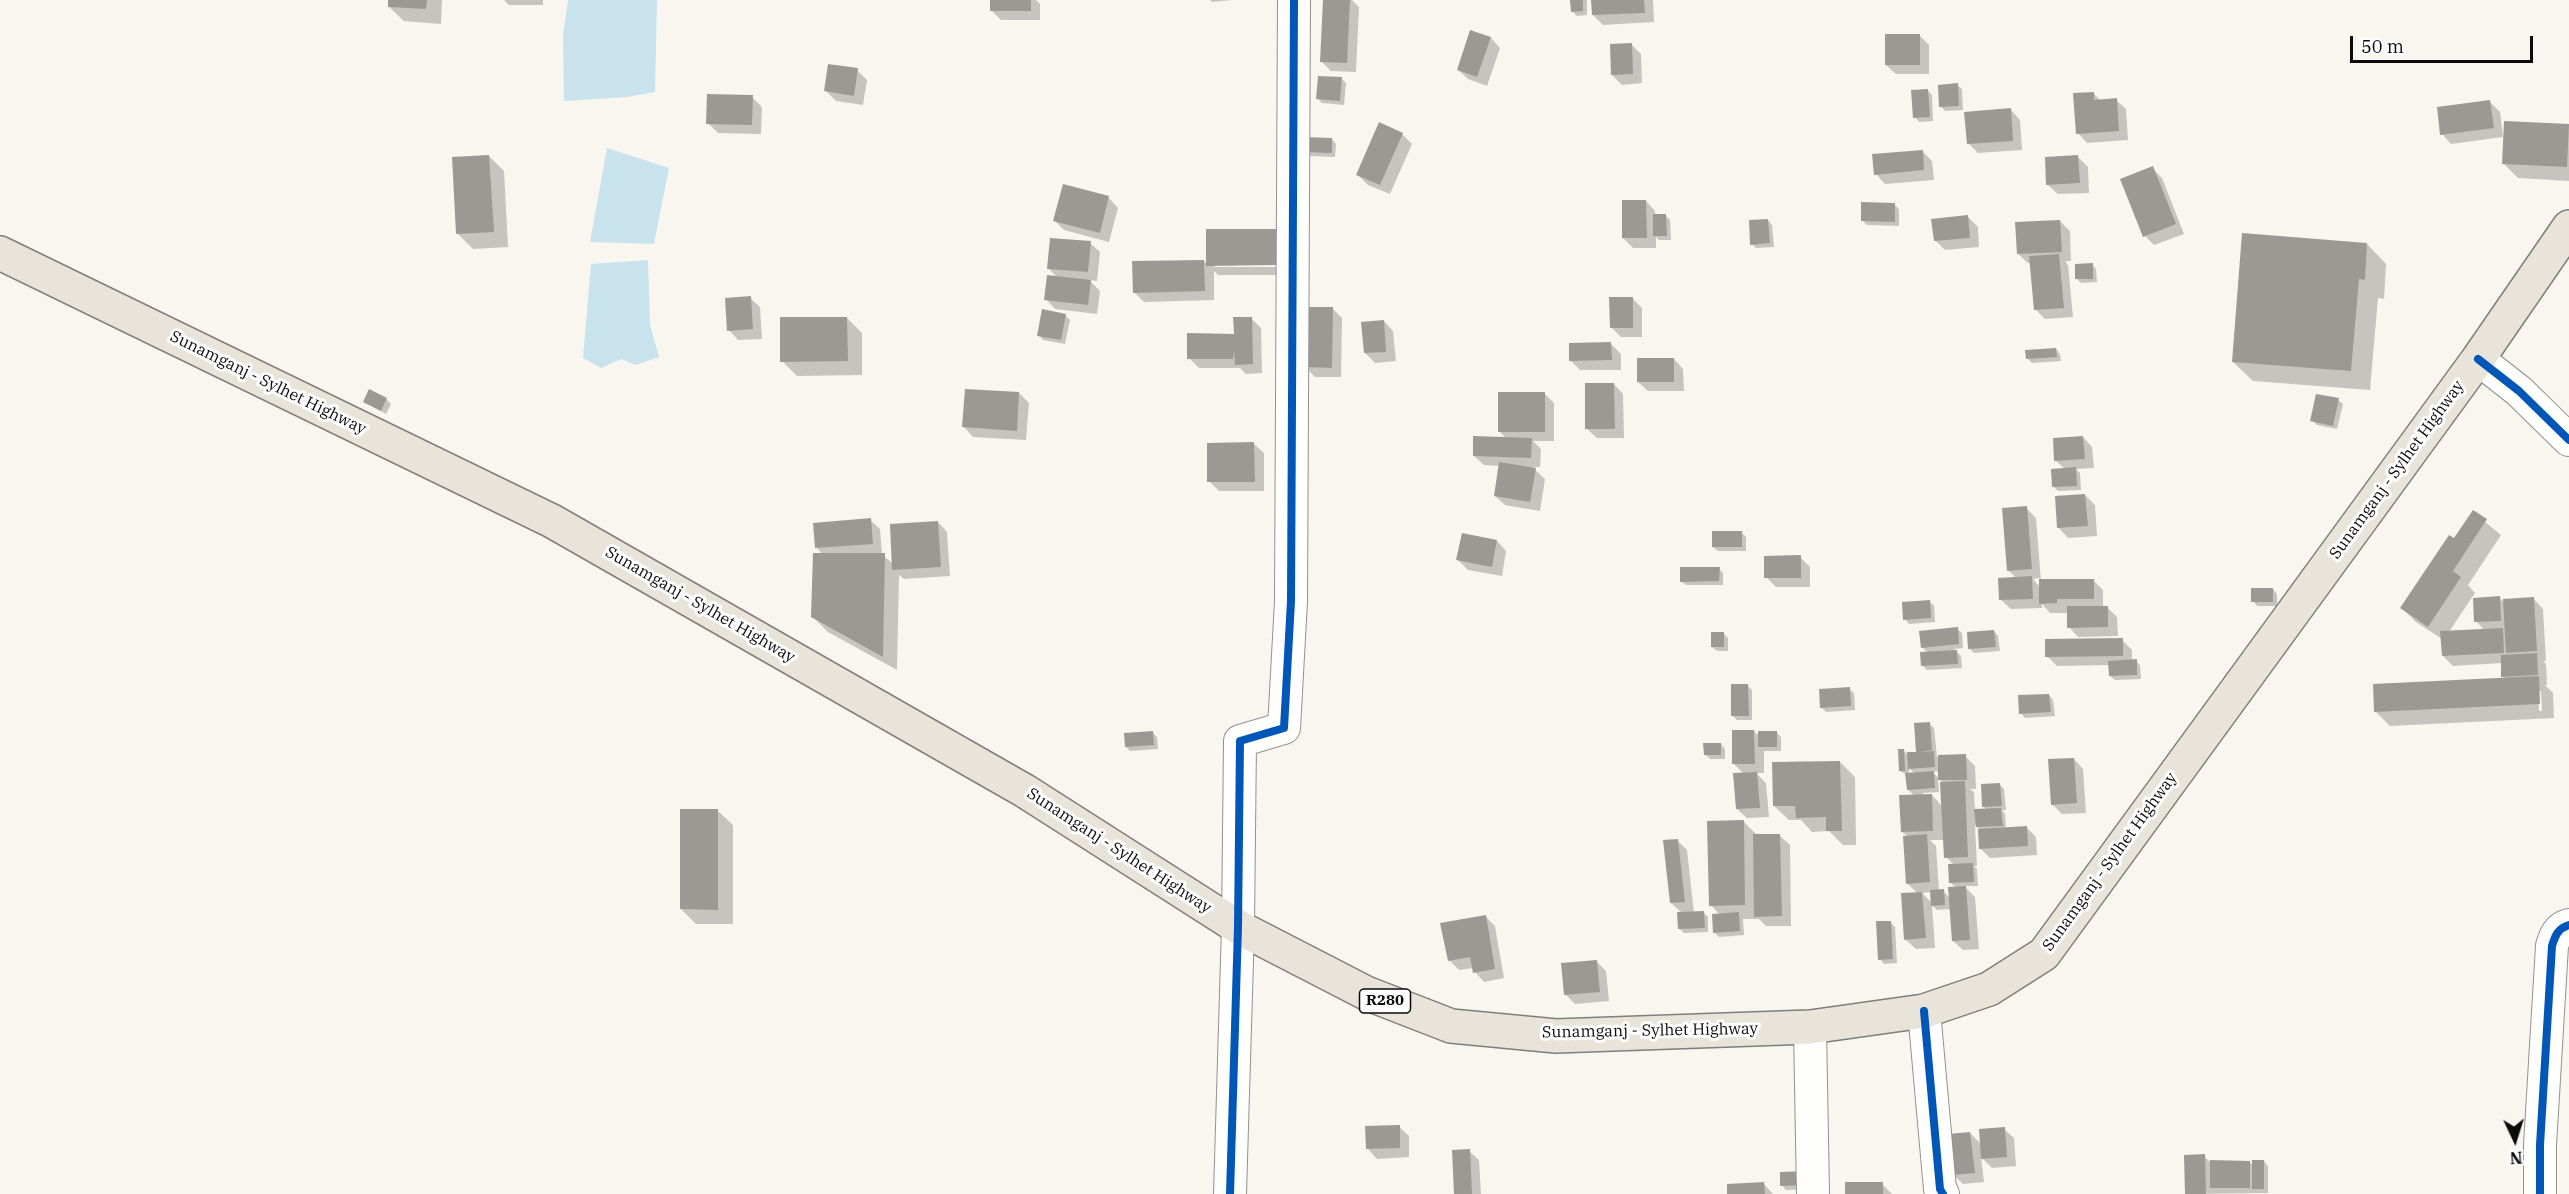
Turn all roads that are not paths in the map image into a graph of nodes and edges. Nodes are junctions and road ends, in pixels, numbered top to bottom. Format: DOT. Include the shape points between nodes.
graph roads {
  1 [pos="1294,0"];
  2 [pos="2569,227"];
  3 [pos="0,253"];
  4 [pos="2478,360"];
  5 [pos="2569,440"];
  6 [pos="2569,925"];
  7 [pos="1238,927"];
  8 [pos="1924,1011"];
  9 [pos="1810,1027"];
  10 [pos="1230,1194"];
  11 [pos="1813,1194"];
  12 [pos="1943,1194"];
  13 [pos="2540,1194"];
  1 -- 7 [label="street" via="1292,601 1284,728 1240,741"];
  2 -- 4 [label="main road, Sunamganj - Sylhet Highway / R280"];
  3 -- 7 [label="main road, Sunamganj - Sylhet Highway / R280" via="552,521 1025,791"];
  4 -- 5 [label="street" via="2519,391"];
  4 -- 8 [label="main road, Sunamganj - Sylhet Highway / R280" via="2044,954 1989,989"];
  6 -- 13 [label="street" via="2555,935 2552,946"];
  7 -- 9 [label="main road, Sunamganj - Sylhet Highway / R280" via="1366,993 1451,1026 1556,1036"];
  7 -- 10 [label="street"];
  8 -- 9 [label="main road, Sunamganj - Sylhet Highway / R280"];
  8 -- 12 [label="street"];
  9 -- 11 [label="street"];
}
